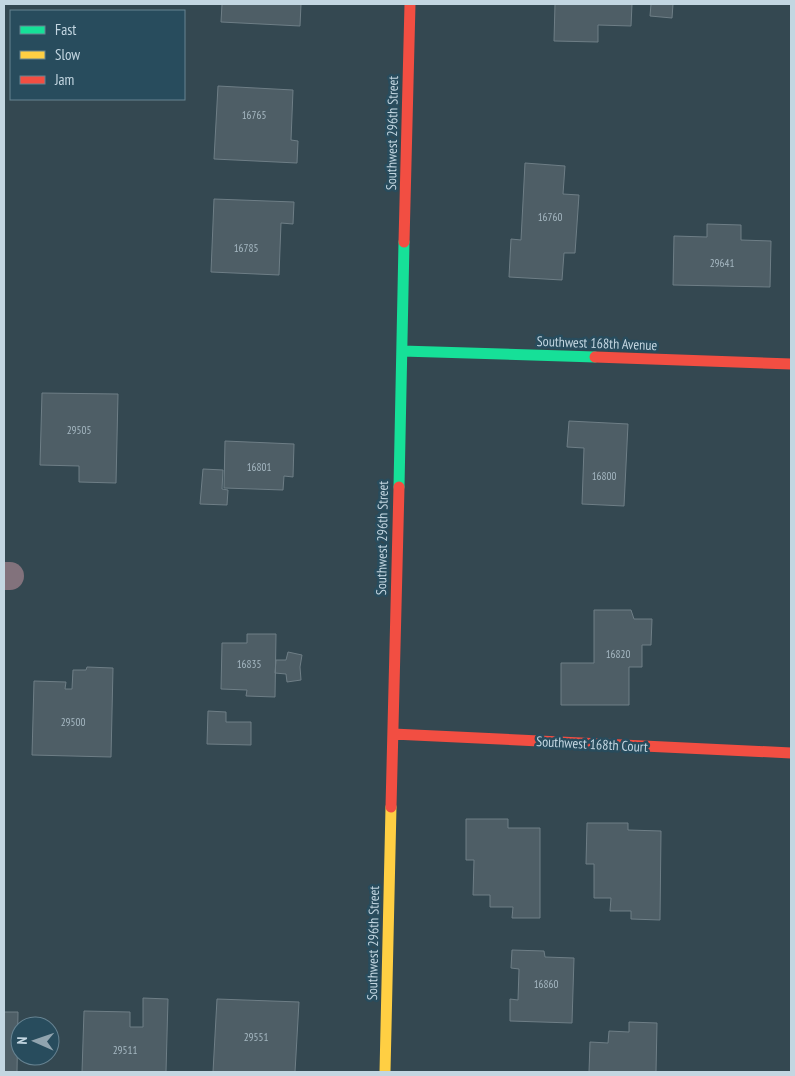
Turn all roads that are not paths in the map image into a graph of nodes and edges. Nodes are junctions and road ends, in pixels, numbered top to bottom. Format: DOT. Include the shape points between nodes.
graph roads {
  1 [pos="410,4"];
  2 [pos="402,351"];
  3 [pos="791,364"];
  4 [pos="393,734"];
  5 [pos="791,753"];
  6 [pos="385,1072"];
  1 -- 2 [label="street, Southwest 296th Street"];
  2 -- 3 [label="street, Southwest 168th Avenue"];
  2 -- 4 [label="street, Southwest 296th Street"];
  4 -- 5 [label="street, Southwest 168th Court"];
  4 -- 6 [label="street, Southwest 296th Street"];
}
